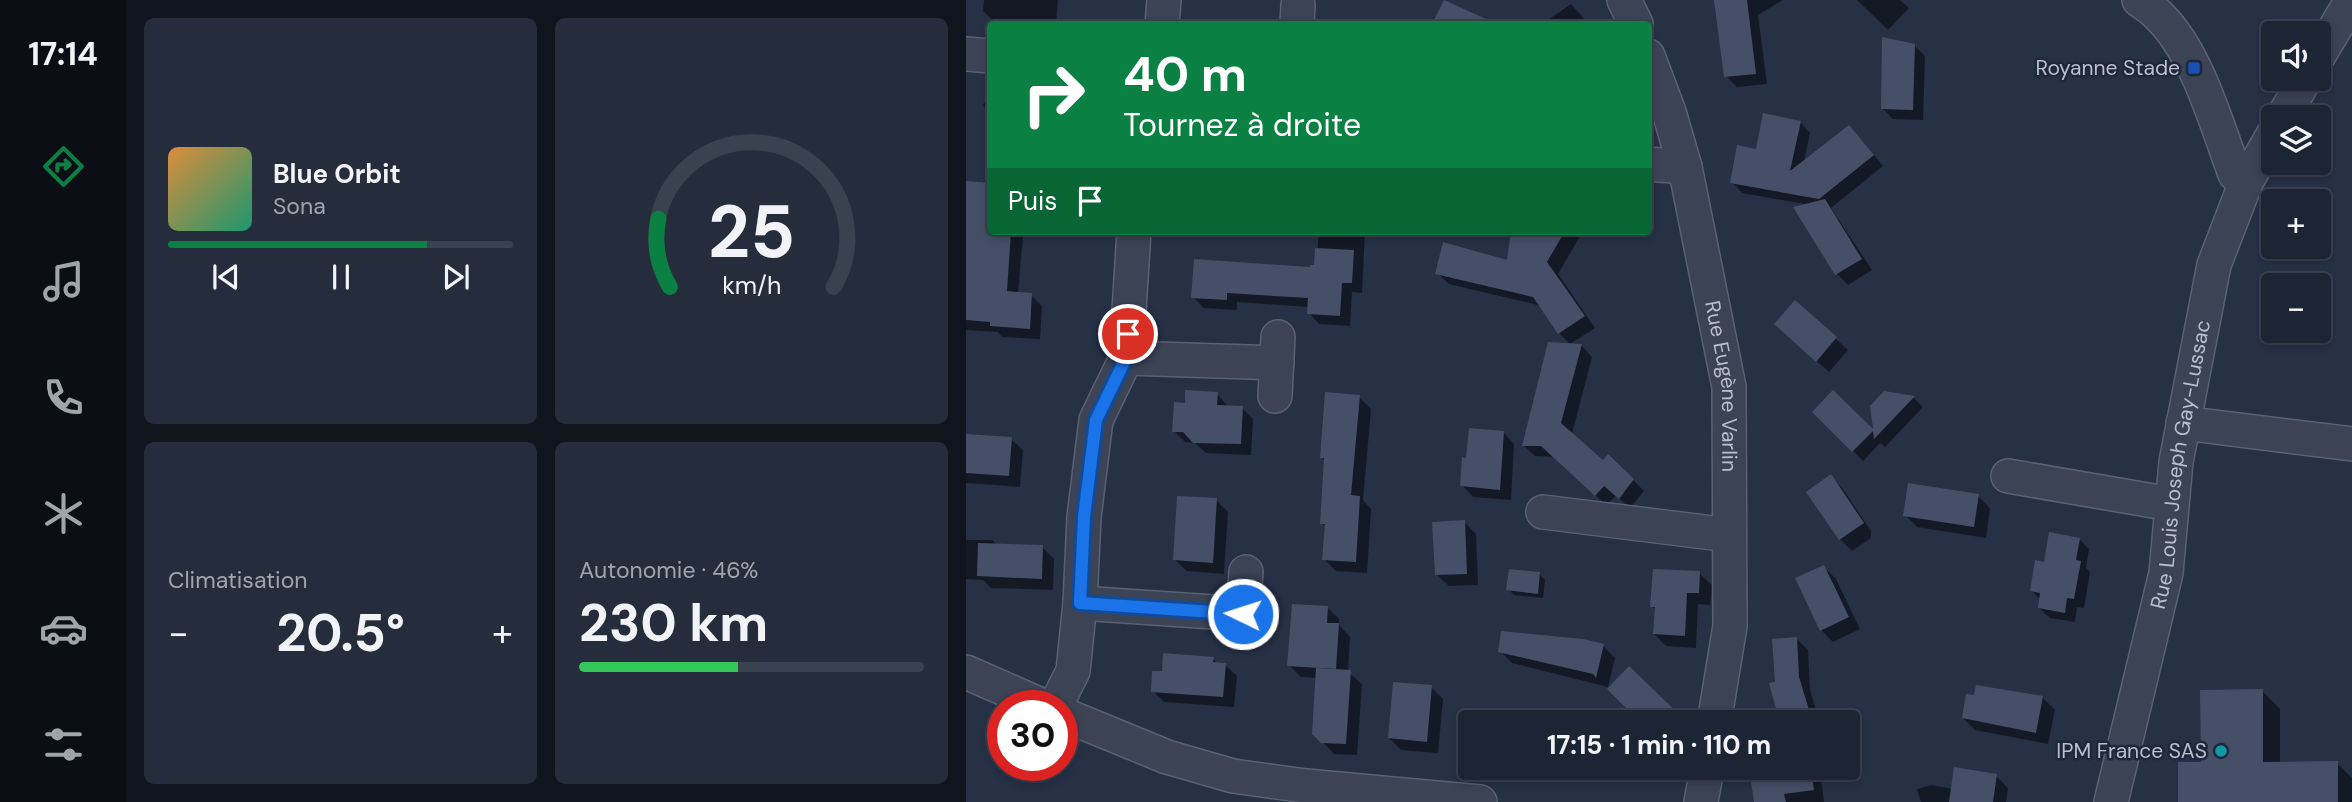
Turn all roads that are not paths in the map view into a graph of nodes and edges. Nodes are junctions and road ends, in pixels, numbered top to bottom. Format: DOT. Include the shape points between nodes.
graph roads {
  1 [pos="1164,0"];
  2 [pos="1624,0"];
  3 [pos="2139,0"];
  4 [pos="2349,12"];
  5 [pos="1162,21"];
  6 [pos="1634,21"];
  7 [pos="2331,38"];
  8 [pos="966,54"];
  9 [pos="987,56"];
  10 [pos="1652,66"];
  11 [pos="2261,156"];
  12 [pos="1652,164"];
  13 [pos="1685,167"];
  14 [pos="2246,182"];
  15 [pos="1133,235"];
  16 [pos="1126,358"];
  17 [pos="1275,396"];
  18 [pos="2183,423"];
  19 [pos="2352,444"];
  20 [pos="2008,476"];
  21 [pos="2172,504"];
  22 [pos="1543,512"];
  23 [pos="1730,535"];
  24 [pos="1245,572"];
  25 [pos="1080,603"];
  26 [pos="966,672"];
  27 [pos="1007,690"];
  28 [pos="1064,690"];
  29 [pos="1716,710"];
  30 [pos="1078,721"];
  31 [pos="1705,780"];
  32 [pos="1474,802"];
  33 [pos="1480,802"];
  34 [pos="1701,802"];
  35 [pos="2111,802"];
  1 -- 5 [label="street"];
  2 -- 6 [label="street"];
  3 -- 14 [label="street" via="2179,39 2235,174"];
  4 -- 7 [label="street"];
  8 -- 9 [label="street"];
  10 -- 13 [label="street, Rue Eugène Varlin"];
  11 -- 14 [label="street, Rue Louis Joseph Gay-Lussac"];
  12 -- 13 [label="street"];
  13 -- 23 [label="street, Rue Eugène Varlin" via="1729,387"];
  14 -- 18 [label="street, Rue Louis Joseph Gay-Lussac" via="2214,265"];
  15 -- 16 [label="street"];
  16 -- 17 [label="street" via="1278,350"];
  16 -- 25 [label="street" via="1096,420 1084,517"];
  18 -- 19 [label="street"];
  18 -- 21 [label="street, Rue Louis Joseph Gay-Lussac"];
  20 -- 21 [label="street"];
  21 -- 35 [label="street, Rue Louis Joseph Gay-Lussac" via="2166,573"];
  22 -- 23 [label="street"];
  23 -- 29 [label="street, Rue Eugène Varlin" via="1730,626"];
  24 -- 25 [label="street" via="1243,614"];
  25 -- 28 [label="street" via="1073,671"];
  26 -- 27 [label="street"];
  30 -- 32 [label="street" via="1167,757 1233,776"];
  31 -- 34 [label="street"];
  32 -- 33 [label="street"];
}
